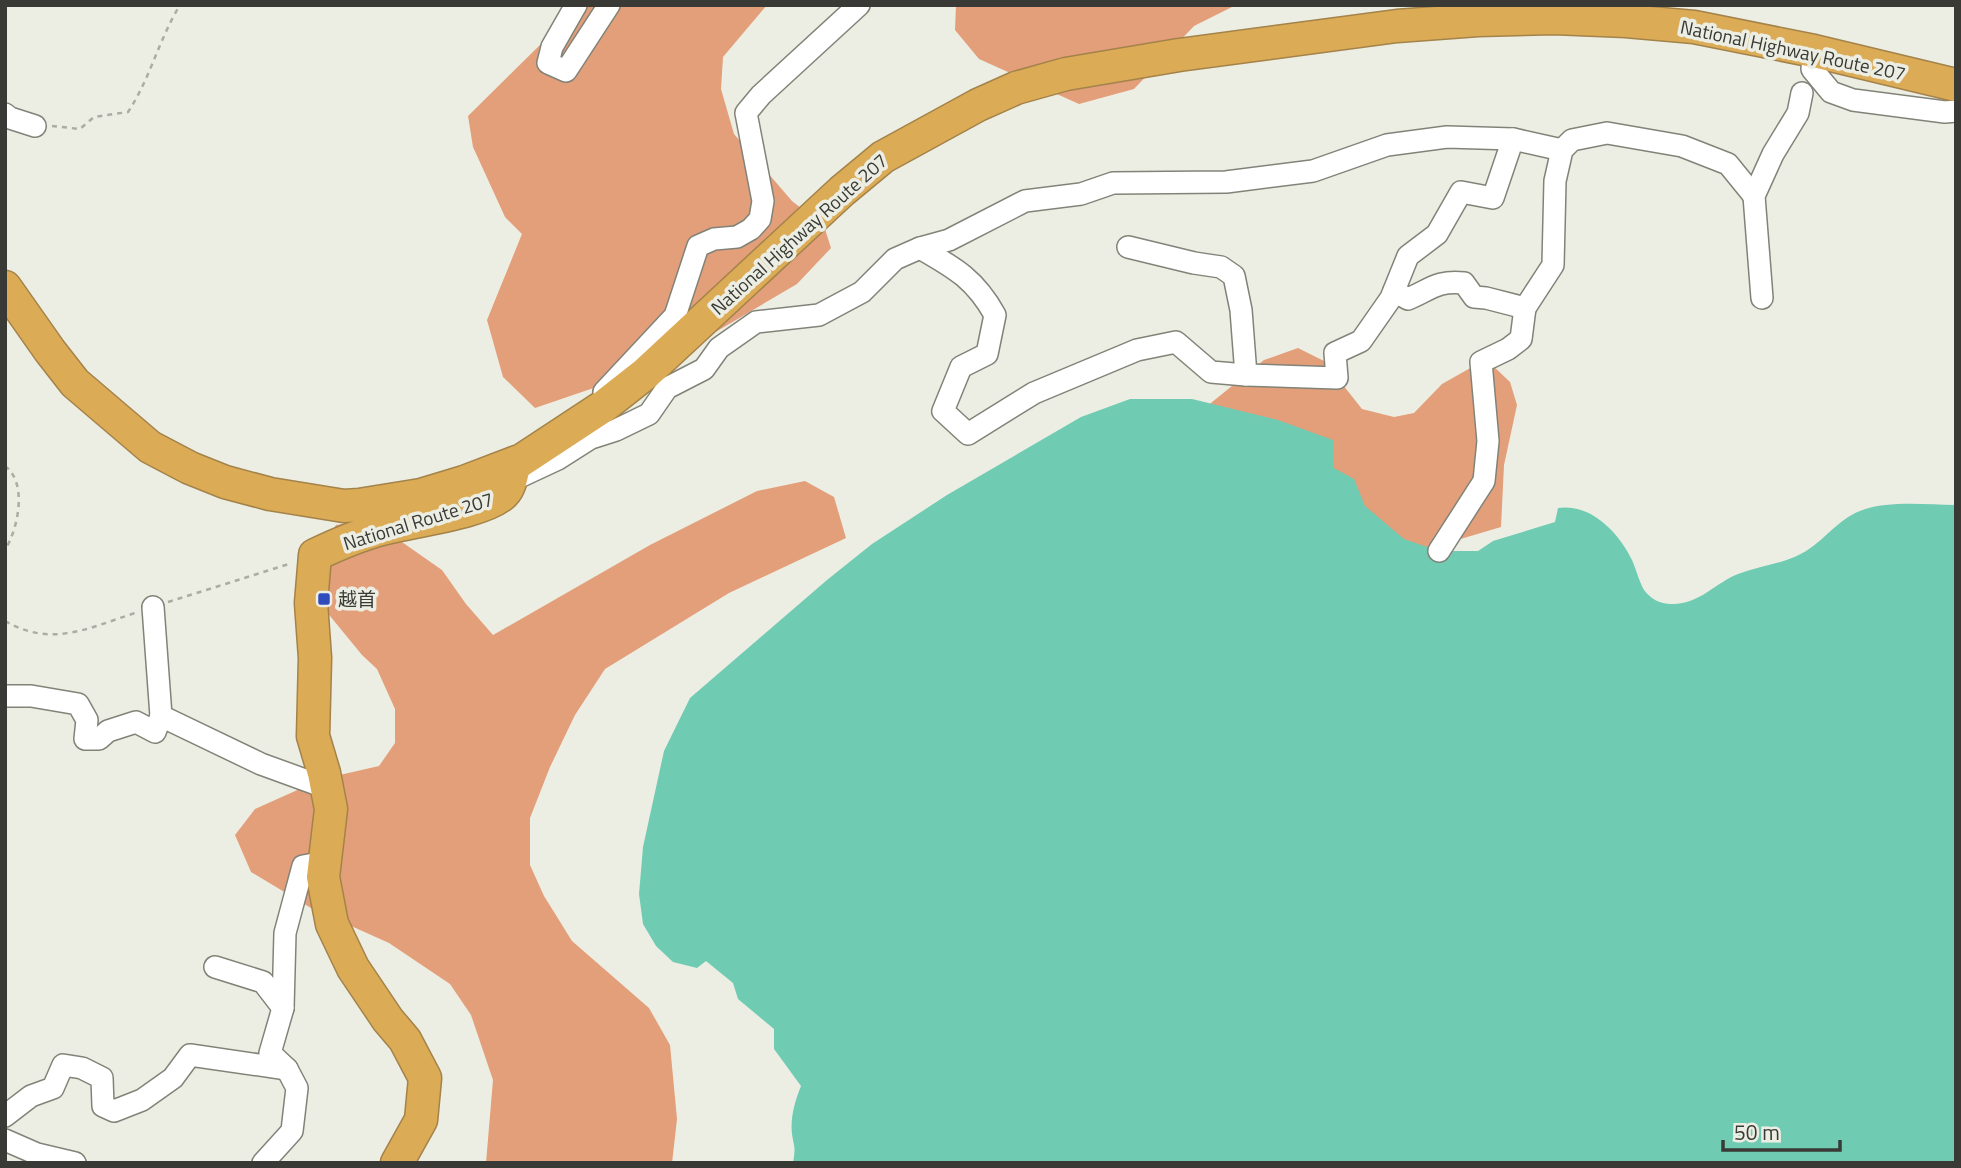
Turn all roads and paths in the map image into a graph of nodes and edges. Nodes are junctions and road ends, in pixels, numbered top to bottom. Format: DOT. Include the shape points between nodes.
graph roads {
  1 [pos="180,5"];
  2 [pos="576,5"];
  3 [pos="609,5"];
  4 [pos="859,5"];
  5 [pos="1814,51"];
  6 [pos="1956,85"];
  7 [pos="1802,93"];
  8 [pos="1956,111"];
  9 [pos="5,114"];
  10 [pos="35,126"];
  11 [pos="1513,139"];
  12 [pos="1562,150"];
  13 [pos="1754,196"];
  14 [pos="1128,247"];
  15 [pos="920,248"];
  16 [pos="5,288"];
  17 [pos="1394,290"];
  18 [pos="1762,298"];
  19 [pos="1525,308"];
  20 [pos="1246,375"];
  21 [pos="604,406"];
  22 [pos="5,466"];
  23 [pos="512,472"];
  24 [pos="5,550"];
  25 [pos="1439,551"];
  26 [pos="153,607"];
  27 [pos="5,696"];
  28 [pos="161,716"];
  29 [pos="327,788"];
  30 [pos="325,862"];
  31 [pos="215,967"];
  32 [pos="283,1008"];
  33 [pos="287,1069"];
  34 [pos="5,1116"];
  35 [pos="5,1140"];
  36 [pos="75,1163"];
  37 [pos="263,1163"];
  38 [pos="397,1163"];
  1 -- 10 [label="path" via="128,111 94,117 80,130"];
  2 -- 3 [label="street" via="548,63 566,71"];
  4 -- 21 [label="street" via="746,113 763,201 760,219 737,237 698,246 674,316 604,390"];
  5 -- 6 [label="highway, National Highway Route 207"];
  5 -- 8 [label="street" via="1812,69 1831,93 1853,100"];
  5 -- 21 [label="highway, National Highway Route 207" via="1653,23 1478,20 1179,55 1066,74 1016,88 883,157"];
  7 -- 13 [label="street" via="1798,113"];
  9 -- 10 [label="street"];
  11 -- 12 [label="street"];
  11 -- 15 [label="street" via="1447,136 1387,145 1313,171 1226,182 1113,183 1081,194 1025,201 949,240"];
  11 -- 17 [label="street" via="1493,198 1461,192 1437,234 1408,256"];
  12 -- 13 [label="street" via="1572,140 1607,133 1682,145 1728,164"];
  12 -- 19 [label="street" via="1555,181 1553,265"];
  13 -- 18 [label="street"];
  14 -- 20 [label="street" via="1221,267 1234,276"];
  15 -- 20 [label="street" via="955,267 984,296 995,315 987,354 961,367 943,411 968,434 1034,393 1138,350 1176,342 1211,372"];
  15 -- 23 [label="street" via="894,259 862,292 819,315 756,323 719,348 705,369 667,388 649,414 591,438 558,459"];
  16 -- 23 [label="highway, National Highway Route 207" via="75,383 114,418 150,447 225,482 351,506 421,495"];
  17 -- 19 [label="street" via="1408,299 1436,284 1464,283 1474,297"];
  17 -- 20 [label="street" via="1361,341 1335,354 1337,378"];
  19 -- 25 [label="street" via="1521,338 1481,362 1488,441 1484,481"];
  21 -- 23 [label="highway, National Highway Route 207"];
  22 -- 24 [label="path" via="16,480 19,512"];
  23 -- 29 [label="highway, National Route 207" via="507,491 498,499 386,528 315,555 313,736"];
  26 -- 28 [label="street"];
  27 -- 28 [label="street" via="31,695 78,704 87,720 85,738 99,739 108,731 136,722 155,732"];
  28 -- 29 [label="street" via="261,764"];
  29 -- 30 [label="highway, National Route 207" via="331,809"];
  30 -- 32 [label="street" via="303,866 285,933"];
  30 -- 38 [label="highway, National Route 207" via="323,877 332,924 353,968 405,1040 425,1078 421,1120"];
  31 -- 32 [label="street" via="263,982"];
  32 -- 33 [label="street" via="270,1053"];
  33 -- 34 [label="street" via="190,1055 173,1078 142,1100 114,1111 103,1106 102,1078 63,1065 53,1088 31,1096"];
  33 -- 37 [label="street" via="297,1088 292,1131"];
  35 -- 36 [label="street"];
}
